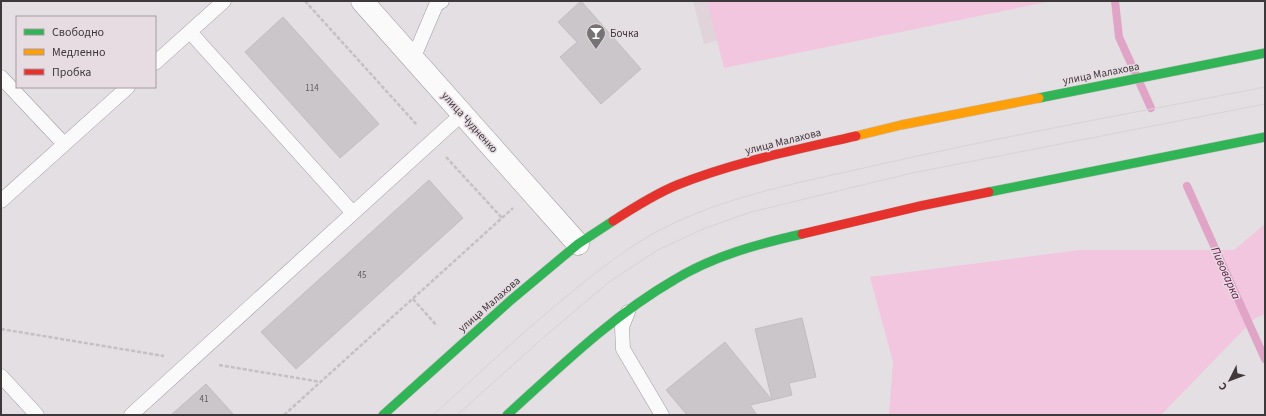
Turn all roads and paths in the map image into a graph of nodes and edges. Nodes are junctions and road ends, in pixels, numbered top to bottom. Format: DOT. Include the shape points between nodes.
graph roads {
  1 [pos="224,1"];
  2 [pos="305,1"];
  3 [pos="362,1"];
  4 [pos="436,2"];
  5 [pos="190,32"];
  6 [pos="1265,53"];
  7 [pos="413,59"];
  8 [pos="156,62"];
  9 [pos="1,77"];
  10 [pos="127,88"];
  11 [pos="462,114"];
  12 [pos="1265,137"];
  13 [pos="432,142"];
  14 [pos="64,144"];
  15 [pos="531,192"];
  16 [pos="1,201"];
  17 [pos="353,213"];
  18 [pos="502,218"];
  19 [pos="578,244"];
  20 [pos="412,299"];
  21 [pos="630,308"];
  22 [pos="437,326"];
  23 [pos="1,329"];
  24 [pos="191,360"];
  25 [pos="1,376"];
  26 [pos="321,382"];
  27 [pos="37,415"];
  28 [pos="131,415"];
  29 [pos="284,415"];
  30 [pos="383,415"];
  31 [pos="507,415"];
  32 [pos="662,415"];
  1 -- 5 [label="lane"];
  2 -- 13 [label="path"];
  3 -- 7 [label="street, улица Чудненко"];
  4 -- 7 [label="lane"];
  5 -- 8 [label="lane"];
  5 -- 17 [label="lane"];
  6 -- 19 [label="main road, улица Малахова" via="901,125 736,165 676,185 633,208"];
  7 -- 11 [label="street, улица Чудненко"];
  9 -- 14 [label="lane"];
  10 -- 14 [label="lane"];
  11 -- 13 [label="lane"];
  11 -- 15 [label="street, улица Чудненко"];
  12 -- 21 [label="main road" via="920,206 760,244 717,259 674,279"];
  13 -- 17 [label="lane"];
  13 -- 18 [label="path"];
  14 -- 16 [label="lane"];
  15 -- 18 [label="path"];
  15 -- 19 [label="street, улица Чудненко"];
  17 -- 24 [label="lane"];
  18 -- 20 [label="path"];
  19 -- 30 [label="main road, улица Малахова" via="511,300"];
  20 -- 22 [label="path"];
  20 -- 26 [label="path"];
  21 -- 31 [label="main road"];
  21 -- 32 [label="lane" via="622,327 623,349"];
  23 -- 24 [label="path"];
  24 -- 26 [label="path"];
  24 -- 28 [label="lane"];
  25 -- 27 [label="lane"];
  26 -- 29 [label="path"];
}
